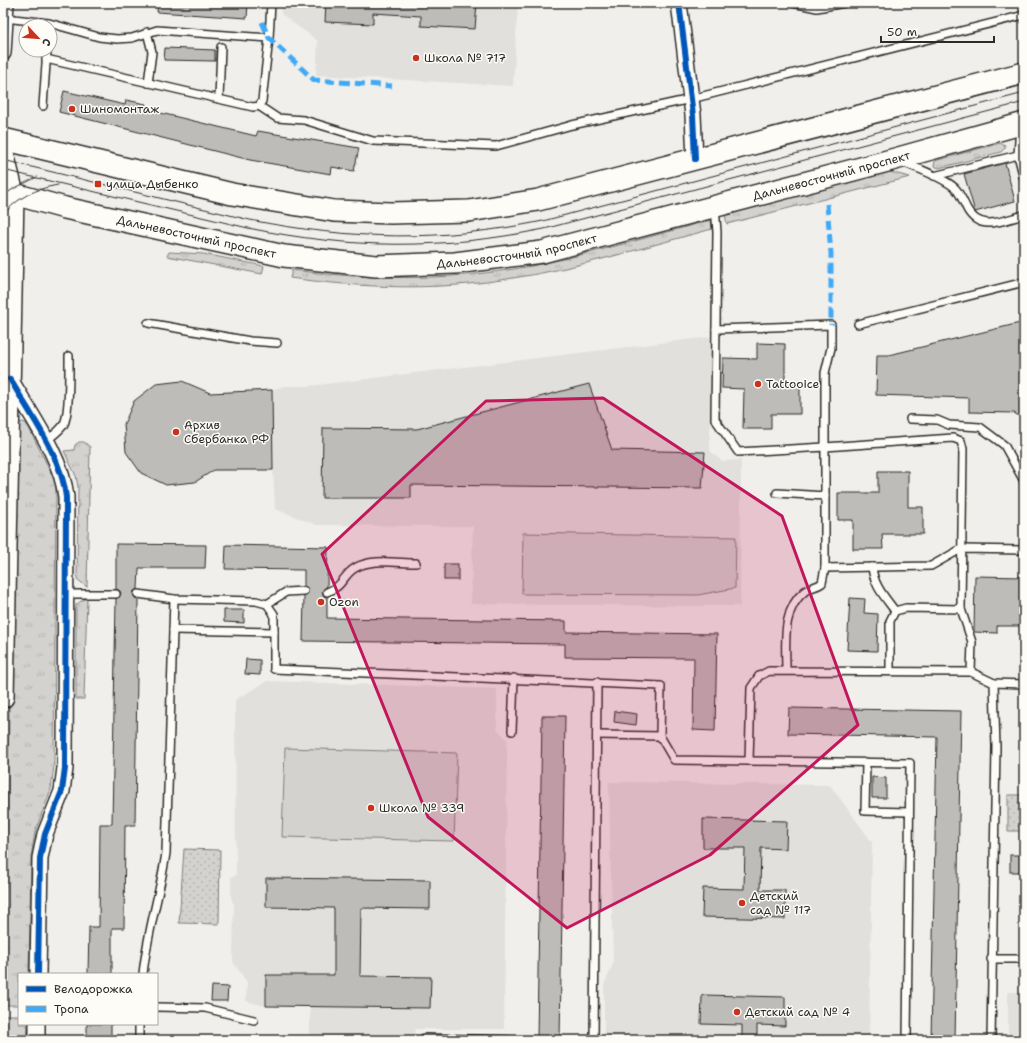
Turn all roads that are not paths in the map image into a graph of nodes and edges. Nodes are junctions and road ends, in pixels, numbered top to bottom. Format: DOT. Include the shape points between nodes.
graph roads {
  1 [pos="6,3"];
  2 [pos="271,3"];
  3 [pos="679,3"];
  4 [pos="793,3"];
  5 [pos="845,3"];
  6 [pos="1024,15"];
  7 [pos="5,18"];
  8 [pos="18,20"];
  9 [pos="58,27"];
  10 [pos="148,32"];
  11 [pos="269,38"];
  12 [pos="221,47"];
  13 [pos="3,53"];
  14 [pos="46,59"];
  15 [pos="1024,73"];
  16 [pos="148,83"];
  17 [pos="219,99"];
  18 [pos="691,99"];
  19 [pos="43,106"];
  20 [pos="259,106"];
  21 [pos="1022,123"];
  22 [pos="3,139"];
  23 [pos="3,153"];
  24 [pos="1018,155"];
  25 [pos="695,159"];
  26 [pos="895,159"];
  27 [pos="934,176"];
  28 [pos="1024,179"];
  29 [pos="8,192"];
  30 [pos="714,205"];
  31 [pos="1024,215"];
  32 [pos="1024,282"];
  33 [pos="148,323"];
  34 [pos="858,324"];
  35 [pos="716,329"];
  36 [pos="277,343"];
  37 [pos="69,356"];
  38 [pos="10,380"];
  39 [pos="910,419"];
  40 [pos="46,441"];
  41 [pos="825,447"];
  42 [pos="1024,481"];
  43 [pos="777,493"];
  44 [pos="825,496"];
  45 [pos="961,549"];
  46 [pos="1024,550"];
  47 [pos="416,563"];
  48 [pos="872,567"];
  49 [pos="825,568"];
  50 [pos="304,591"];
  51 [pos="327,592"];
  52 [pos="66,594"];
  53 [pos="116,594"];
  54 [pos="138,594"];
  55 [pos="174,599"];
  56 [pos="267,604"];
  57 [pos="961,609"];
  58 [pos="895,610"];
  59 [pos="173,630"];
  60 [pos="274,632"];
  61 [pos="786,670"];
  62 [pos="890,671"];
  63 [pos="971,672"];
  64 [pos="514,678"];
  65 [pos="597,682"];
  66 [pos="994,683"];
  67 [pos="1024,684"];
  68 [pos="3,697"];
  69 [pos="512,731"];
  70 [pos="597,735"];
  71 [pos="660,736"];
  72 [pos="749,761"];
  73 [pos="866,762"];
  74 [pos="909,812"];
  75 [pos="991,959"];
  76 [pos="1024,959"];
  77 [pos="38,973"];
  78 [pos="143,973"];
  79 [pos="158,1007"];
  80 [pos="254,1020"];
  81 [pos="37,1025"];
  82 [pos="139,1025"];
  83 [pos="36,1040"];
  84 [pos="139,1040"];
  85 [pos="424,1040"];
  86 [pos="508,1040"];
  87 [pos="594,1040"];
  88 [pos="907,1040"];
  89 [pos="991,1040"];
  1 -- 7 [label="street"];
  2 -- 11 [label="lane"];
  3 -- 18 [label="street"];
  4 -- 5 [label="lane" via="817,8"];
  6 -- 18 [label="lane"];
  7 -- 8 [label="lane"];
  7 -- 13 [label="street"];
  9 -- 10 [label="lane" via="117,39 132,38"];
  10 -- 11 [label="lane" via="157,30"];
  10 -- 16 [label="lane" via="152,52"];
  11 -- 20 [label="lane" via="262,101"];
  12 -- 17 [label="lane"];
  14 -- 16 [label="lane"];
  14 -- 19 [label="lane"];
  15 -- 25 [label="main road"];
  16 -- 17 [label="lane"];
  17 -- 20 [label="lane" via="253,107"];
  18 -- 20 [label="lane" via="572,125 496,146 373,141 304,120 277,118"];
  18 -- 25 [label="street"];
  21 -- 24 [label="lane"];
  21 -- 26 [label="main road, Дальневосточный проспект"];
  22 -- 25 [label="main road" via="232,194 334,212 469,211 538,200"];
  23 -- 29 [label="main road" via="9,171"];
  24 -- 27 [label="lane"];
  24 -- 28 [label="lane"];
  26 -- 27 [label="lane"];
  26 -- 30 [label="main road, Дальневосточный проспект"];
  27 -- 31 [label="lane" via="955,188 970,215 978,222 987,224"];
  29 -- 30 [label="main road, Дальневосточный проспект" via="64,208 284,256 376,266 455,263 542,252"];
  29 -- 38 [label="main road"];
  30 -- 35 [label="lane" via="717,232"];
  32 -- 34 [label="lane"];
  33 -- 36 [label="lane"];
  35 -- 41 [label="lane" via="715,419 738,452"];
  35 -- 41 [label="lane" via="831,325 831,348 825,373"];
  37 -- 40 [label="lane" via="67,412 64,423"];
  38 -- 40 [label="street"];
  38 -- 68 [label="main road"];
  39 -- 42 [label="lane" via="936,420 949,426 980,427 1004,445"];
  40 -- 52 [label="street" via="65,485"];
  41 -- 44 [label="lane"];
  41 -- 45 [label="lane" via="953,438 960,441 963,449"];
  43 -- 44 [label="lane"];
  44 -- 49 [label="lane"];
  45 -- 46 [label="lane"];
  45 -- 48 [label="lane" via="931,566"];
  45 -- 57 [label="lane"];
  47 -- 51 [label="lane" via="366,563 353,568 336,589"];
  48 -- 49 [label="lane"];
  48 -- 58 [label="lane" via="873,580"];
  49 -- 61 [label="lane" via="822,583 806,590 794,603 786,626"];
  50 -- 56 [label="lane" via="286,592"];
  52 -- 53 [label="lane"];
  52 -- 77 [label="street" via="65,768 62,791 45,834 40,858"];
  54 -- 55 [label="lane"];
  55 -- 56 [label="lane" via="256,601"];
  55 -- 59 [label="lane"];
  56 -- 60 [label="lane" via="274,614"];
  57 -- 58 [label="lane"];
  57 -- 63 [label="lane" via="972,642"];
  58 -- 62 [label="lane" via="890,621"];
  59 -- 60 [label="lane"];
  59 -- 78 [label="lane" via="166,853 145,950"];
  60 -- 64 [label="lane" via="274,669"];
  61 -- 62 [label="lane"];
  61 -- 72 [label="lane" via="769,671 759,676 751,688"];
  62 -- 63 [label="lane"];
  63 -- 66 [label="lane"];
  64 -- 65 [label="lane"];
  64 -- 69 [label="lane"];
  65 -- 70 [label="lane"];
  65 -- 71 [label="lane" via="661,686"];
  66 -- 67 [label="lane"];
  66 -- 75 [label="lane" via="996,747"];
  70 -- 71 [label="lane"];
  70 -- 87 [label="lane"];
  71 -- 72 [label="lane" via="674,760"];
  72 -- 73 [label="lane"];
  73 -- 74 [label="lane" via="910,763"];
  73 -- 74 [label="lane" via="865,812"];
  74 -- 88 [label="lane"];
  75 -- 76 [label="lane"];
  75 -- 89 [label="lane"];
  79 -- 80 [label="lane" via="205,1008"];
  81 -- 83 [label="street"];
  82 -- 84 [label="lane"];
  85 -- 86 [label="lane"];
}
